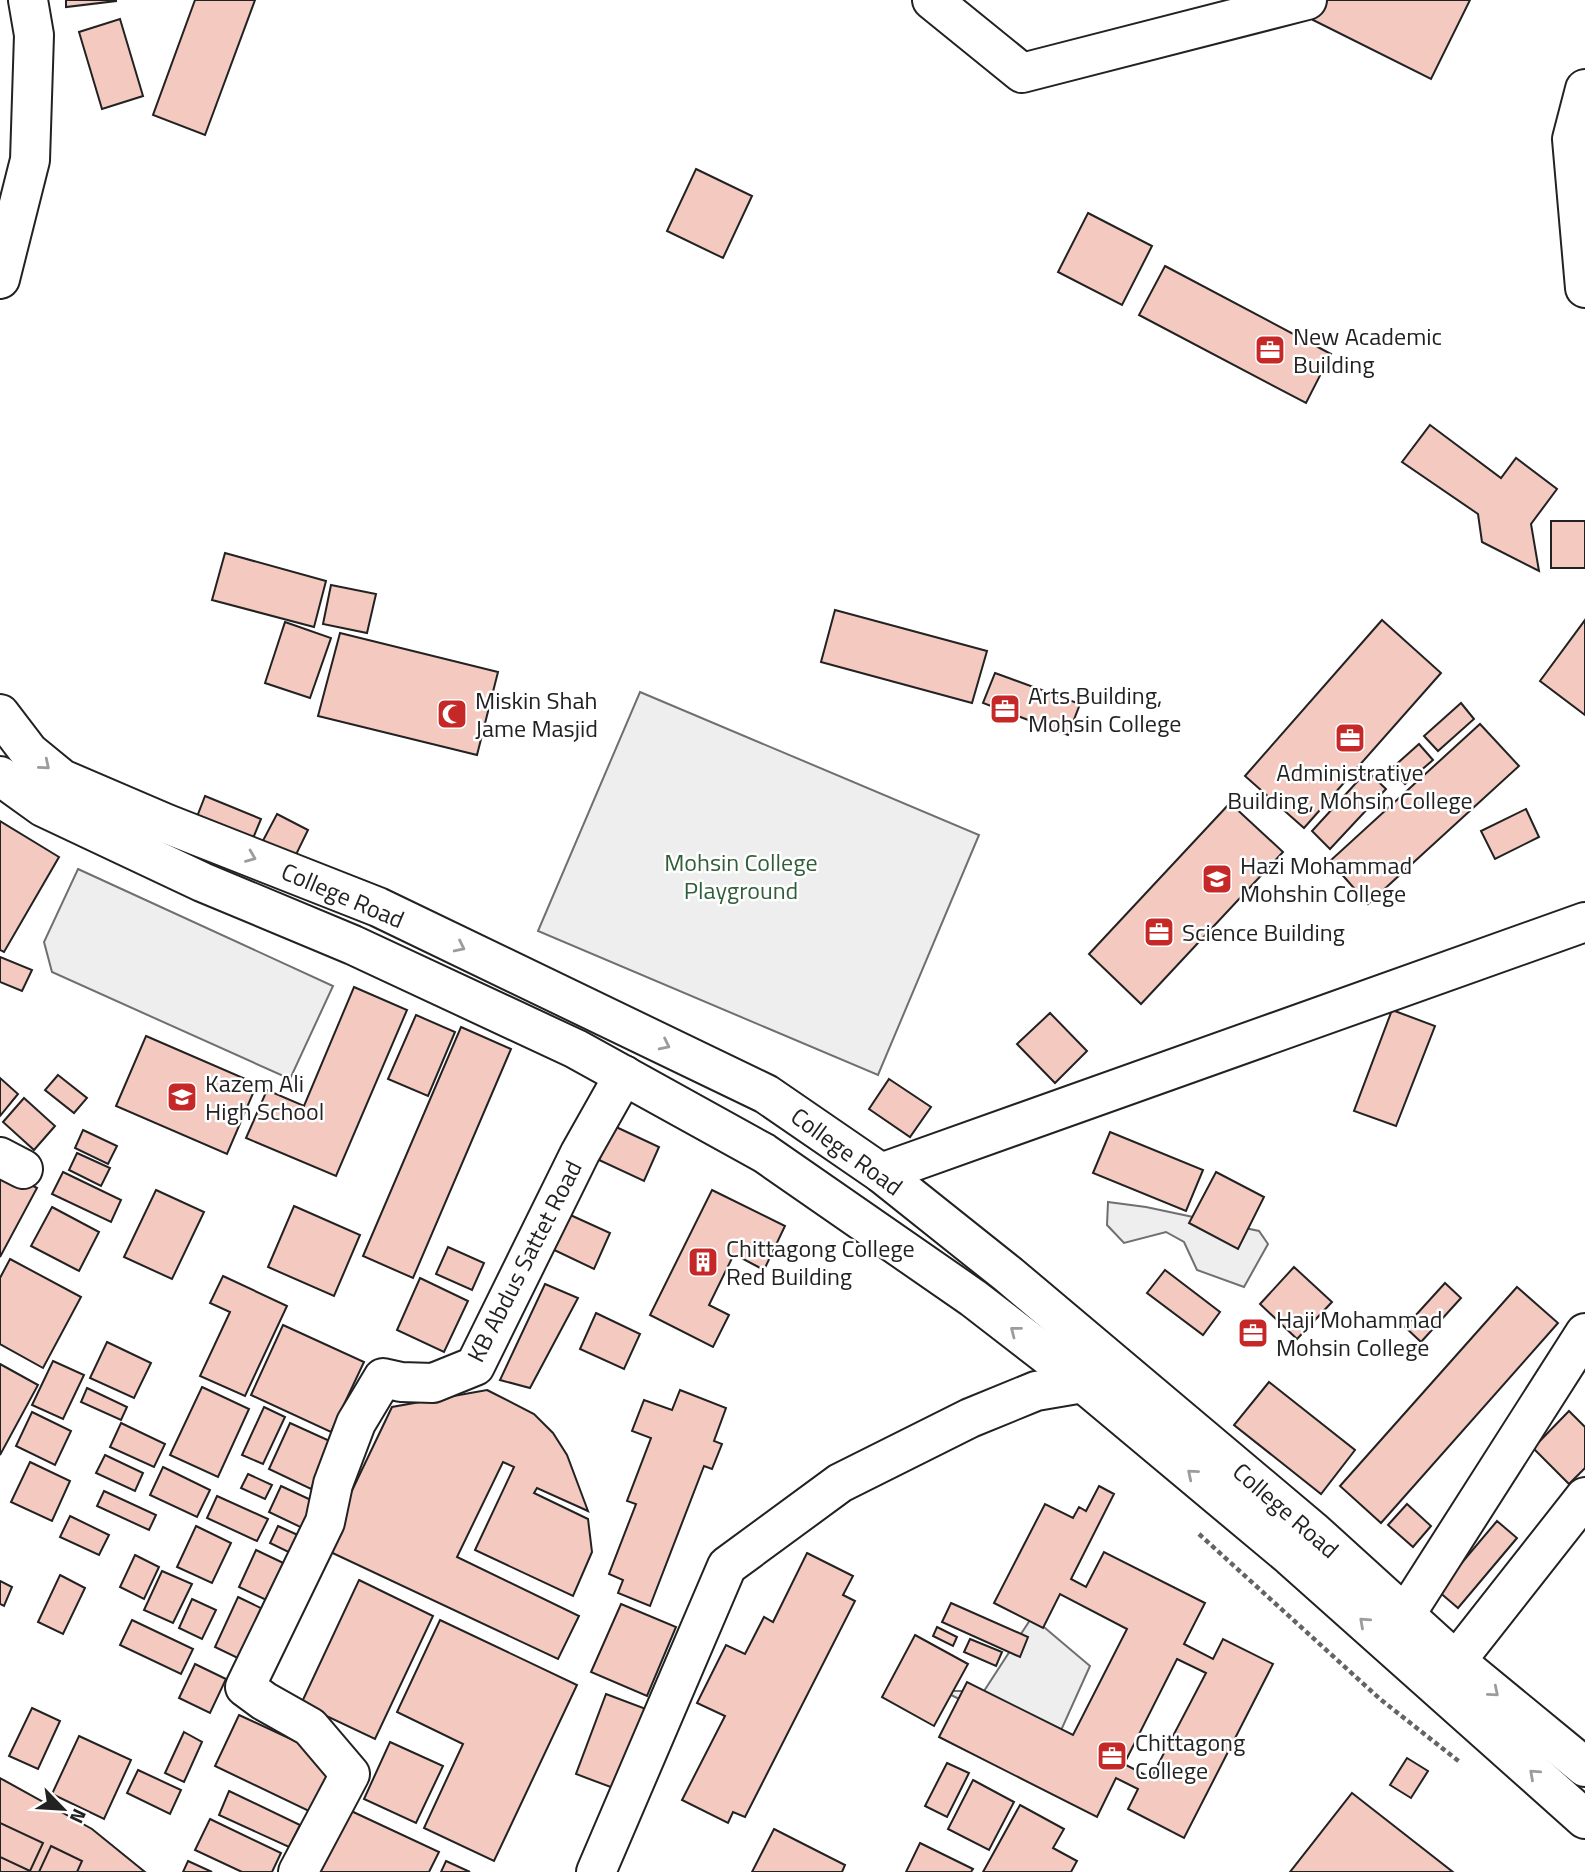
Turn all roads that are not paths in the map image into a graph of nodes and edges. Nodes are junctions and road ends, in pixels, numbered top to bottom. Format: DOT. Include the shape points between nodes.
graph roads {
  1 [pos="28,0"];
  2 [pos="932,0"];
  3 [pos="1307,0"];
  4 [pos="1585,89"];
  5 [pos="0,279"];
  6 [pos="1585,288"];
  7 [pos="0,714"];
  8 [pos="0,776"];
  9 [pos="1585,922"];
  10 [pos="624,1075"];
  11 [pos="881,1173"];
  12 [pos="1585,1333"];
  13 [pos="1083,1383"];
  14 [pos="1585,1497"];
  15 [pos="1405,1615"];
  16 [pos="1457,1661"];
  17 [pos="1585,1767"];
  18 [pos="1585,1819"];
  19 [pos="298,1872"];
  20 [pos="596,1872"];
  1 -- 5 [label="main road" via="34,35 30,160"];
  2 -- 3 [label="main road" via="1022,73"];
  4 -- 6 [label="main road" via="1572,139"];
  7 -- 11 [label="main road, College Road, one-way" via="29,752 62,779 379,907 766,1094"];
  8 -- 10 [label="main road, College Road" via="43,807 402,968"];
  9 -- 11 [label="main road"];
  13 -- 10 [label="main road, College Road, one-way" via="973,1298 764,1153"];
  10 -- 19 [label="main road, KB Abdus Sattet Road" via="580,1153 475,1366 433,1383 383,1378 356,1423 333,1484 325,1522 246,1687 310,1727 350,1774"];
  11 -- 15 [label="main road, College Road" via="1009,1275"];
  12 -- 15 [label="main road"];
  18 -- 13 [label="main road, College Road, one-way" via="1290,1556"];
  13 -- 20 [label="main road" via="1036,1391 981,1413 839,1483 727,1566"];
  14 -- 16 [label="main road"];
  15 -- 16 [label="main road, College Road"];
  16 -- 17 [label="main road, College Road, one-way"];
}
